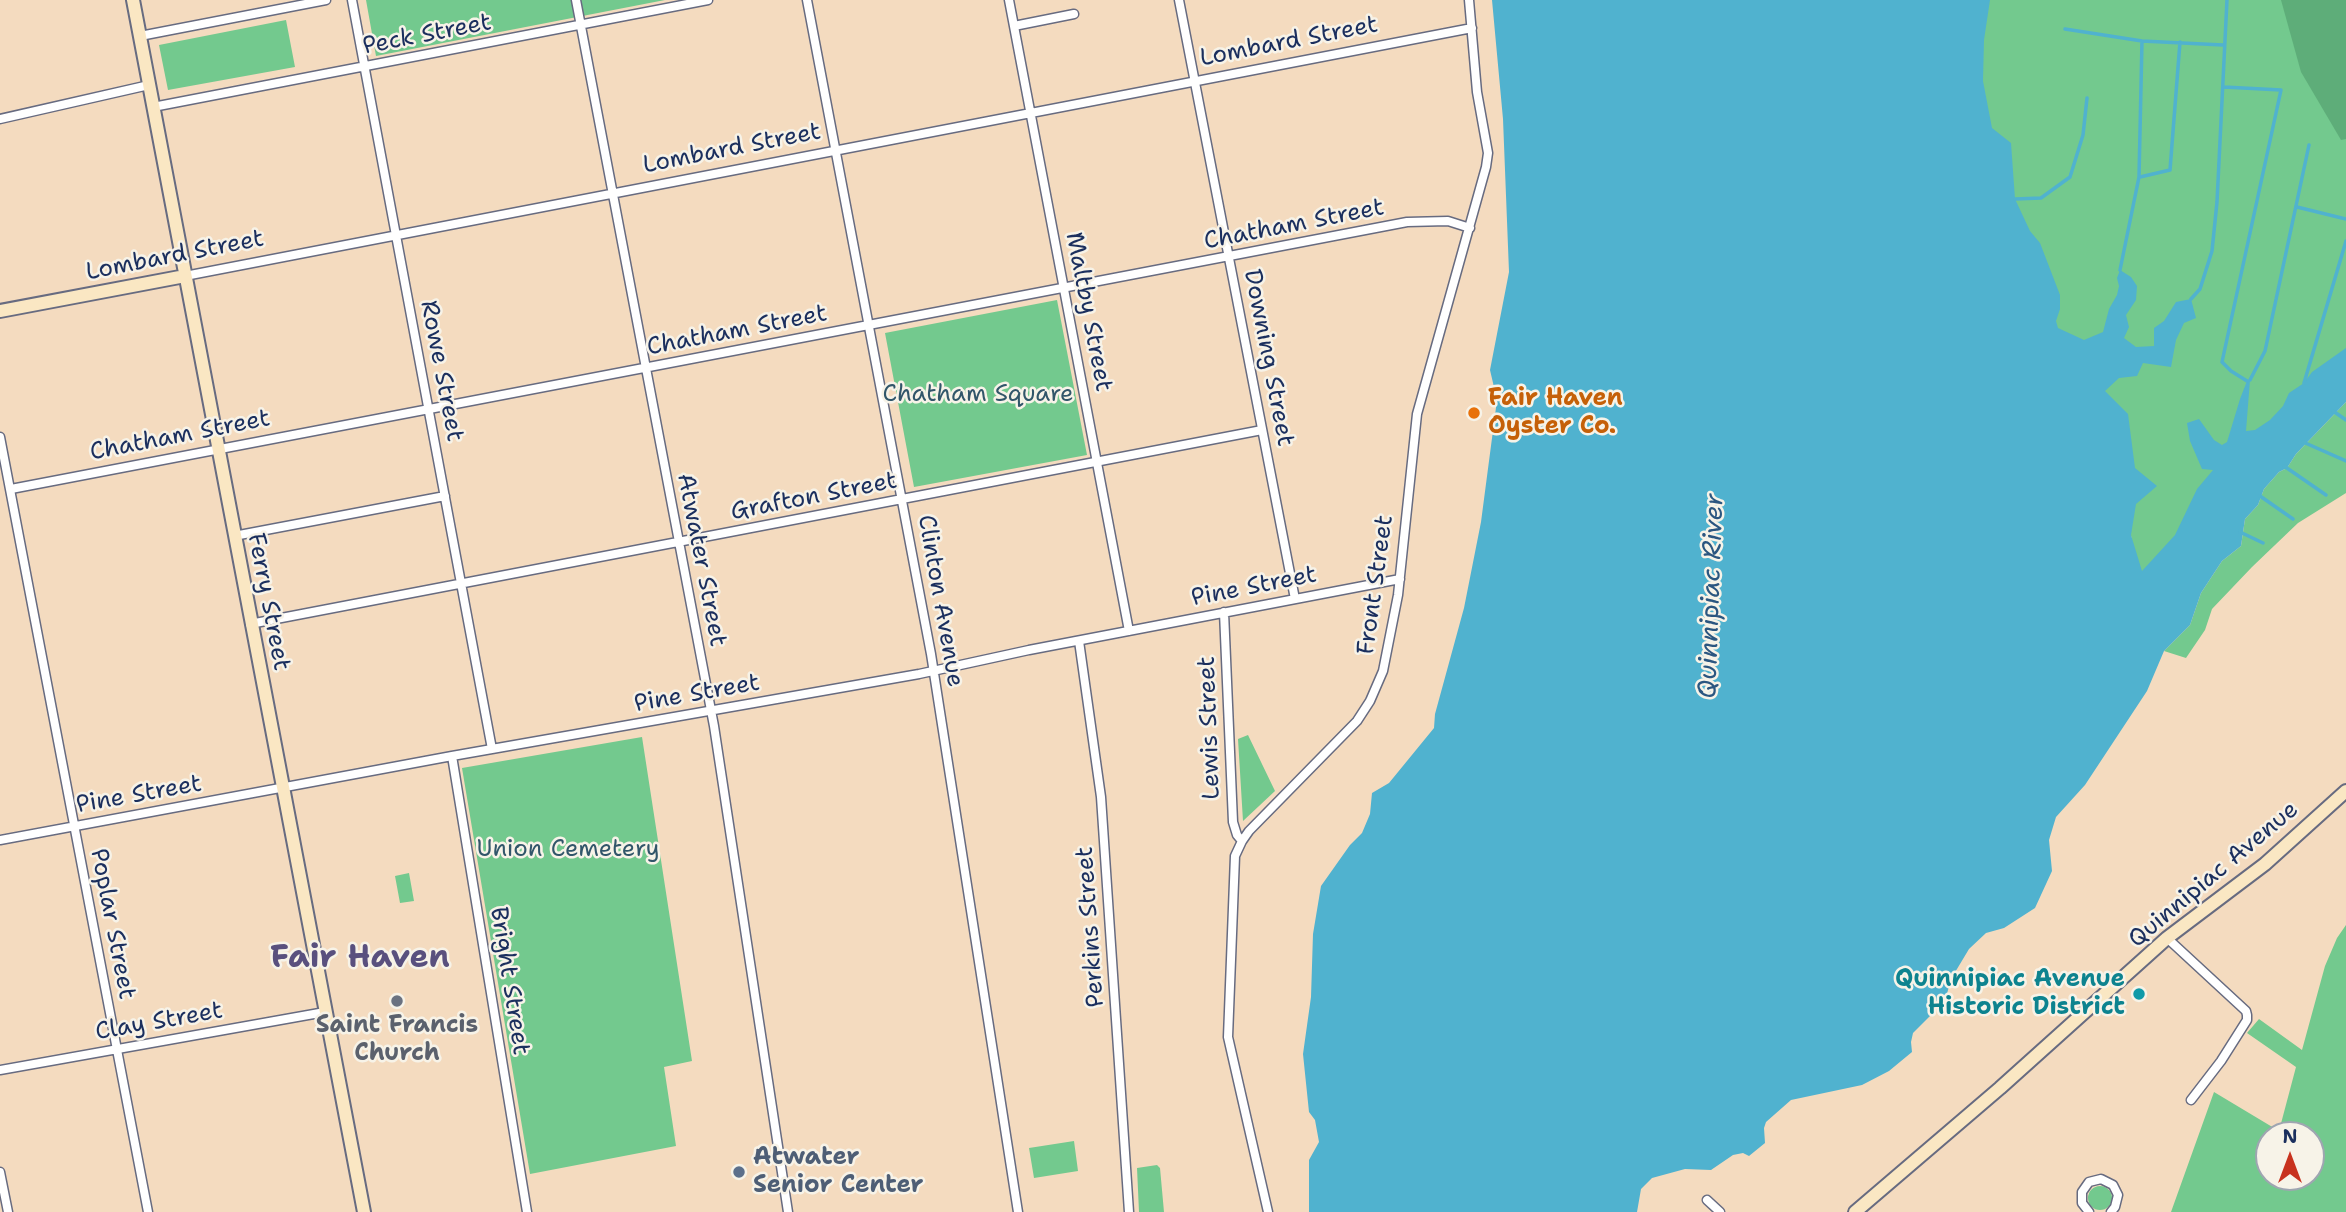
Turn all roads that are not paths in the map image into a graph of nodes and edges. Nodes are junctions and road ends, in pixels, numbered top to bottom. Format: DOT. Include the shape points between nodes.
graph roads {
  1 [pos="133,0"];
  2 [pos="326,0"];
  3 [pos="352,0"];
  4 [pos="576,0"];
  5 [pos="708,0"];
  6 [pos="807,0"];
  7 [pos="1009,0"];
  8 [pos="1179,0"];
  9 [pos="1469,0"];
  10 [pos="1074,15"];
  11 [pos="581,25"];
  12 [pos="1014,26"];
  13 [pos="1472,29"];
  14 [pos="140,36"];
  15 [pos="365,66"];
  16 [pos="1196,82"];
  17 [pos="149,85"];
  18 [pos="153,107"];
  19 [pos="1030,113"];
  20 [pos="0,119"];
  21 [pos="836,151"];
  22 [pos="613,194"];
  23 [pos="1470,228"];
  24 [pos="396,235"];
  25 [pos="1230,256"];
  26 [pos="184,276"];
  27 [pos="1063,288"];
  28 [pos="0,311"];
  29 [pos="870,325"];
  30 [pos="646,368"];
  31 [pos="428,408"];
  32 [pos="1262,430"];
  33 [pos="0,437"];
  34 [pos="217,449"];
  35 [pos="1096,462"];
  36 [pos="11,488"];
  37 [pos="445,496"];
  38 [pos="902,499"];
  39 [pos="234,536"];
  40 [pos="678,542"];
  41 [pos="1400,579"];
  42 [pos="461,584"];
  43 [pos="1295,599"];
  44 [pos="1224,612"];
  45 [pos="250,624"];
  46 [pos="1129,631"];
  47 [pos="1079,641"];
  48 [pos="933,670"];
  49 [pos="711,711"];
  50 [pos="492,749"];
  51 [pos="452,756"];
  52 [pos="282,789"];
  53 [pos="2346,791"];
  54 [pos="74,826"];
  55 [pos="0,839"];
  56 [pos="1241,841"];
  57 [pos="2167,938"];
  58 [pos="325,1012"];
  59 [pos="117,1049"];
  60 [pos="0,1070"];
  61 [pos="2191,1100"];
  62 [pos="0,1172"];
  63 [pos="1706,1200"];
  64 [pos="8,1212"];
  65 [pos="148,1212"];
  66 [pos="364,1212"];
  67 [pos="527,1212"];
  68 [pos="788,1212"];
  69 [pos="1018,1212"];
  70 [pos="1129,1212"];
  71 [pos="1268,1212"];
  72 [pos="1720,1212"];
  73 [pos="1855,1212"];
  74 [pos="2089,1212"];
  75 [pos="2111,1212"];
  1 -- 14 [label="main road, Ferry Street"];
  2 -- 14 [label="street"];
  3 -- 15 [label="street, Rowe Street"];
  4 -- 11 [label="street, Atwater Street"];
  5 -- 11 [label="street, Peck Street"];
  6 -- 21 [label="street, Clinton Avenue"];
  7 -- 12 [label="street, Maltby Street"];
  8 -- 16 [label="street, Downing Street"];
  9 -- 13 [label="street, Front Street"];
  10 -- 12 [label="street"];
  11 -- 15 [label="street, Peck Street"];
  11 -- 22 [label="street, Atwater Street"];
  12 -- 19 [label="street, Maltby Street"];
  13 -- 16 [label="street, Lombard Street"];
  13 -- 23 [label="street, Front Street" via="1488,153"];
  14 -- 17 [label="main road, Ferry Street"];
  15 -- 18 [label="street, Peck Street"];
  15 -- 24 [label="street, Rowe Street"];
  16 -- 19 [label="street, Lombard Street"];
  16 -- 25 [label="street, Downing Street"];
  17 -- 18 [label="main road, Ferry Street"];
  17 -- 20 [label="street"];
  18 -- 26 [label="main road, Ferry Street"];
  19 -- 21 [label="street, Lombard Street"];
  19 -- 27 [label="street, Maltby Street"];
  21 -- 22 [label="street, Lombard Street"];
  21 -- 29 [label="street, Clinton Avenue"];
  22 -- 24 [label="street, Lombard Street"];
  22 -- 30 [label="street, Atwater Street"];
  23 -- 25 [label="street, Chatham Street" via="1448,221 1407,222"];
  23 -- 41 [label="street, Front Street" via="1417,414"];
  24 -- 26 [label="street, Lombard Street"];
  24 -- 31 [label="street, Rowe Street"];
  25 -- 27 [label="street, Chatham Street"];
  25 -- 32 [label="street, Downing Street"];
  26 -- 28 [label="main road, Lombard Street"];
  26 -- 34 [label="main road, Ferry Street"];
  27 -- 29 [label="street, Chatham Street"];
  27 -- 35 [label="street, Maltby Street"];
  29 -- 30 [label="street, Chatham Street"];
  29 -- 38 [label="street, Clinton Avenue"];
  30 -- 31 [label="street, Chatham Street"];
  30 -- 40 [label="street, Atwater Street"];
  31 -- 34 [label="street, Chatham Street"];
  31 -- 37 [label="street, Rowe Street"];
  32 -- 35 [label="street, Grafton Street"];
  32 -- 43 [label="street, Downing Street"];
  33 -- 36 [label="street, Poplar Street"];
  34 -- 36 [label="street, Chatham Street"];
  34 -- 39 [label="main road, Ferry Street"];
  35 -- 38 [label="street, Grafton Street"];
  35 -- 46 [label="street, Maltby Street"];
  36 -- 54 [label="street, Poplar Street"];
  37 -- 39 [label="street"];
  37 -- 42 [label="street, Rowe Street"];
  38 -- 40 [label="street, Grafton Street"];
  38 -- 48 [label="street, Clinton Avenue"];
  39 -- 45 [label="main road, Ferry Street"];
  40 -- 42 [label="street, Grafton Street"];
  40 -- 49 [label="street, Atwater Street"];
  41 -- 43 [label="street, Pine Street"];
  41 -- 56 [label="street, Front Street" via="1382,671 1364,711"];
  42 -- 45 [label="street, Grafton Street"];
  42 -- 50 [label="street, Rowe Street"];
  43 -- 44 [label="street, Pine Street"];
  44 -- 46 [label="street, Pine Street"];
  44 -- 56 [label="street, Lewis Street" via="1234,822"];
  45 -- 52 [label="main road, Ferry Street"];
  46 -- 47 [label="street, Pine Street"];
  47 -- 48 [label="street, Pine Street"];
  47 -- 70 [label="street, Perkins Street" via="1101,797"];
  48 -- 49 [label="street, Pine Street"];
  48 -- 69 [label="street, Clinton Avenue"];
  49 -- 50 [label="street, Pine Street"];
  49 -- 68 [label="street, Atwater Street"];
  50 -- 51 [label="street, Pine Street"];
  51 -- 52 [label="street, Pine Street"];
  51 -- 67 [label="street, Bright Street"];
  52 -- 54 [label="street, Pine Street"];
  52 -- 58 [label="main road, Ferry Street"];
  53 -- 57 [label="main road, Quinnipiac Avenue" via="2265,864"];
  54 -- 55 [label="street, Pine Street"];
  54 -- 59 [label="street, Poplar Street"];
  56 -- 71 [label="street" via="1233,872 1228,1037"];
  57 -- 61 [label="street" via="2248,1015"];
  57 -- 73 [label="main road, Quinnipiac Avenue"];
  58 -- 59 [label="street, Clay Street"];
  58 -- 66 [label="main road, Ferry Street"];
  59 -- 60 [label="street, Clay Street"];
  59 -- 65 [label="street, Poplar Street"];
  62 -- 64 [label="street"];
  63 -- 72 [label="street"];
  74 -- 75 [label="street" via="2082,1203 2082,1192 2089,1182 2101,1179 2113,1185 2118,1195"];
}
